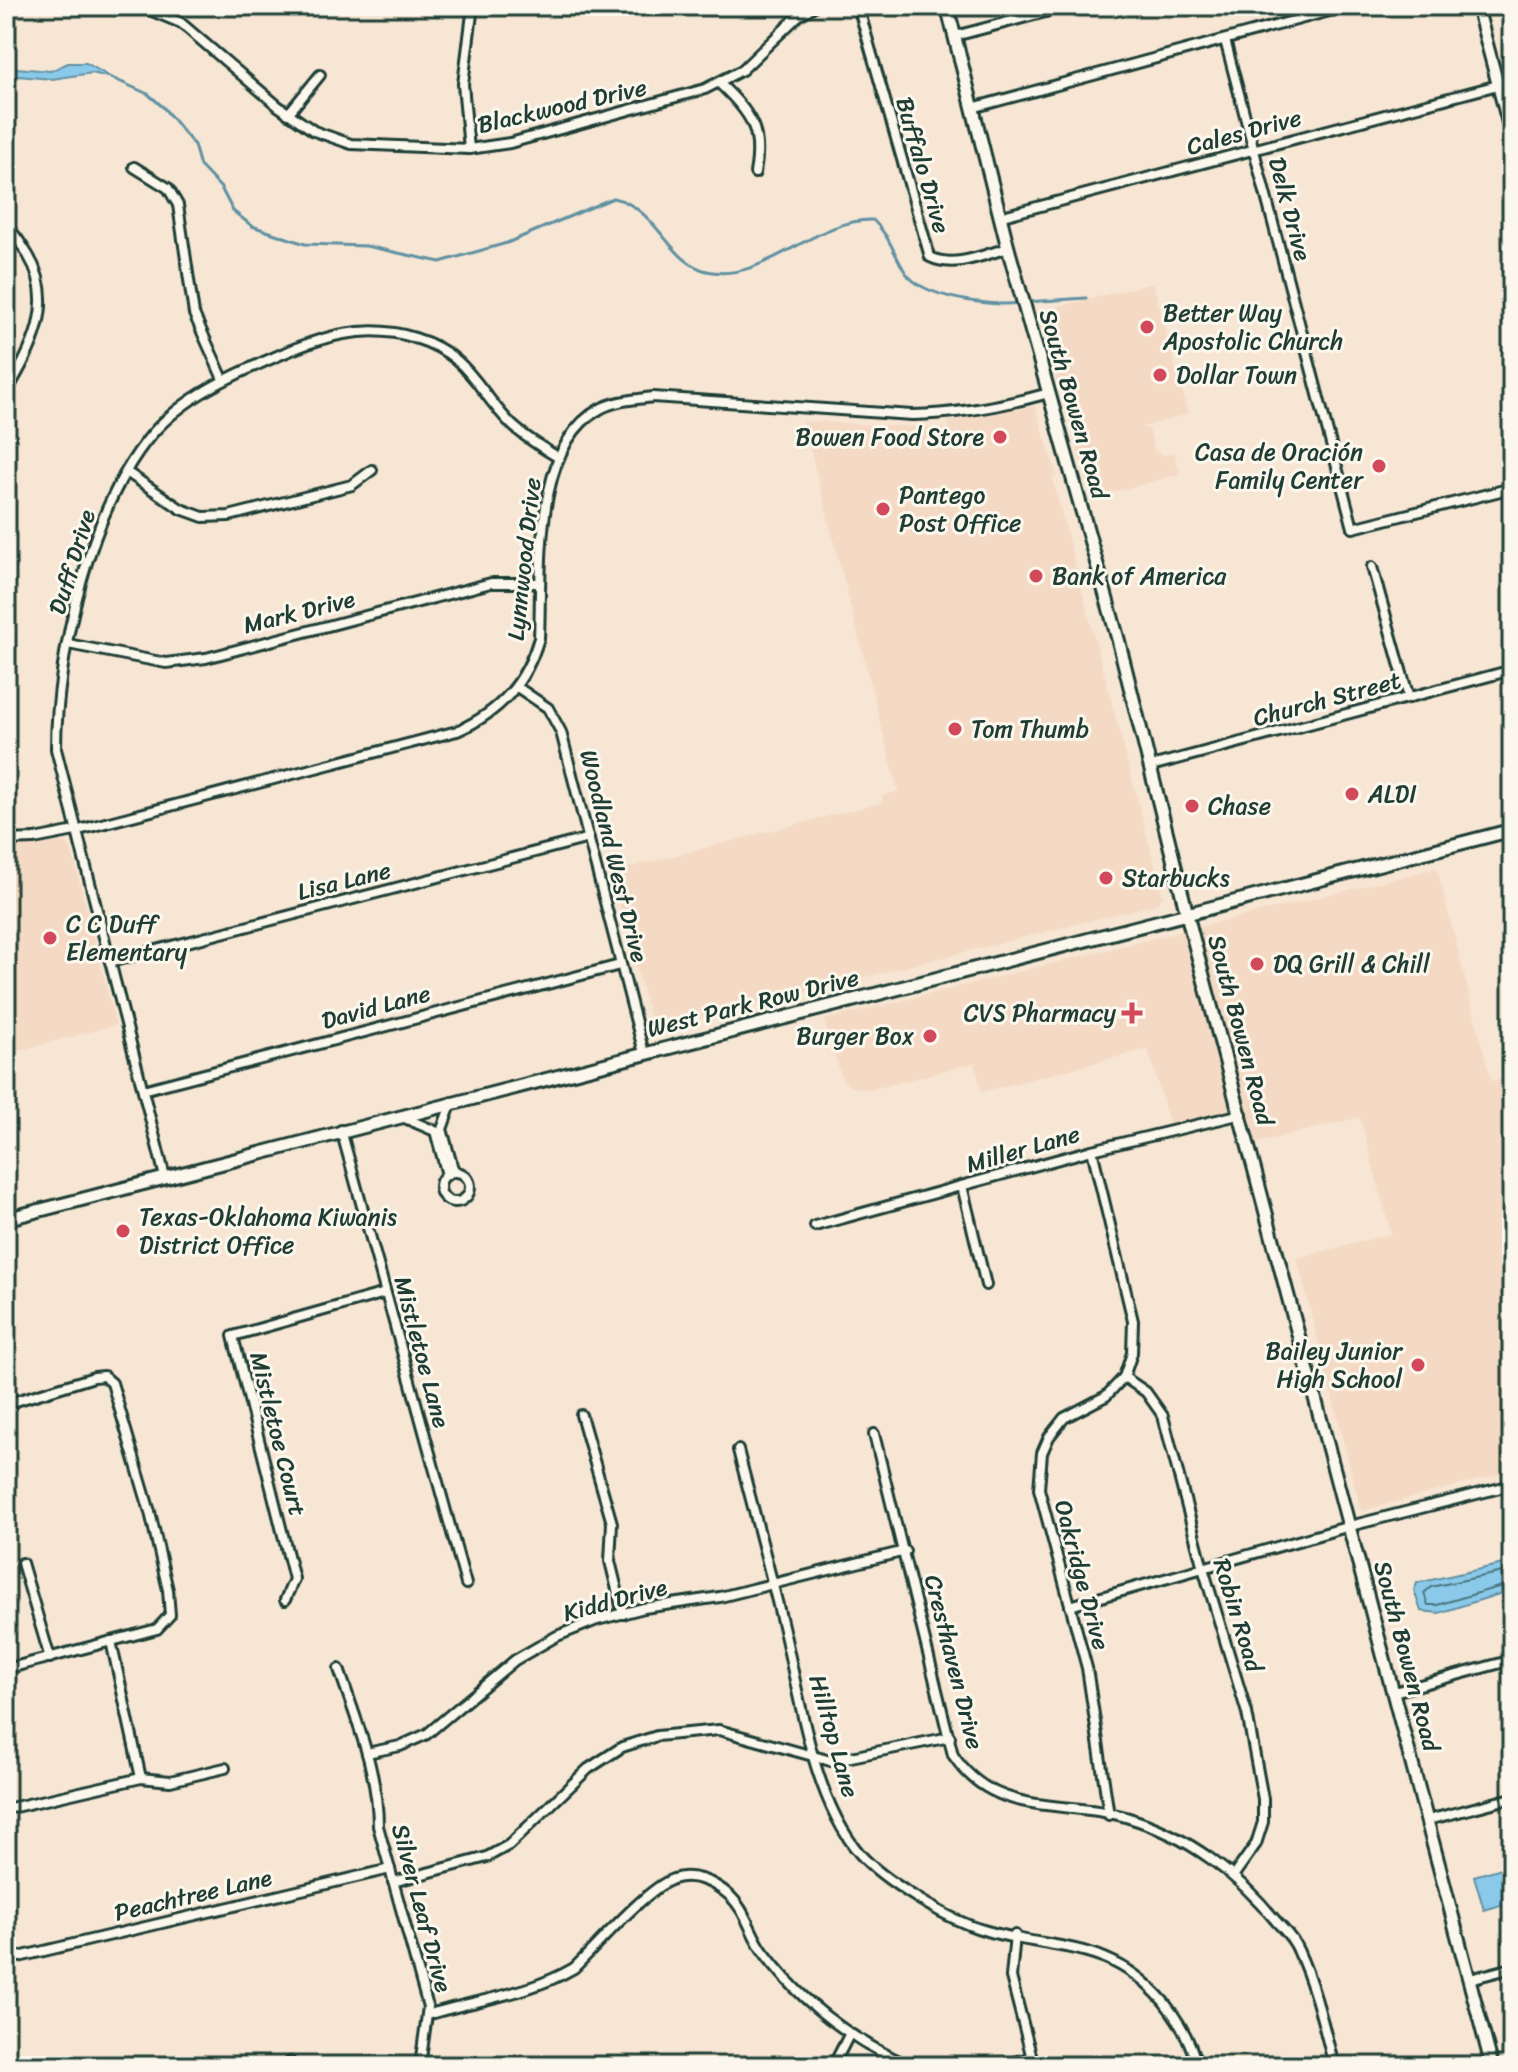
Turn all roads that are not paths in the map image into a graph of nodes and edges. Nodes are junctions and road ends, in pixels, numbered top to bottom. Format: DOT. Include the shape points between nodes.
graph roads {
  1 [pos="11,6"];
  2 [pos="140,6"];
  3 [pos="473,6"];
  4 [pos="814,6"];
  5 [pos="858,6"];
  6 [pos="947,6"];
  7 [pos="1068,6"];
  8 [pos="1348,6"];
  9 [pos="1478,6"];
  10 [pos="6,25"];
  11 [pos="955,36"];
  12 [pos="1225,40"];
  13 [pos="320,75"];
  14 [pos="719,83"];
  15 [pos="1498,85"];
  16 [pos="972,108"];
  17 [pos="288,114"];
  18 [pos="1510,122"];
  19 [pos="1512,138"];
  20 [pos="469,149"];
  21 [pos="1254,149"];
  22 [pos="134,167"];
  23 [pos="755,173"];
  24 [pos="999,217"];
  25 [pos="6,226"];
  26 [pos="1008,248"];
  27 [pos="223,379"];
  28 [pos="6,393"];
  29 [pos="1049,393"];
  30 [pos="556,456"];
  31 [pos="372,470"];
  32 [pos="128,473"];
  33 [pos="1512,488"];
  34 [pos="1372,567"];
  35 [pos="540,583"];
  36 [pos="68,644"];
  37 [pos="1512,670"];
  38 [pos="517,687"];
  39 [pos="1409,698"];
  40 [pos="1151,766"];
  41 [pos="1512,830"];
  42 [pos="75,831"];
  43 [pos="589,838"];
  44 [pos="6,840"];
  45 [pos="1187,914"];
  46 [pos="110,962"];
  47 [pos="620,965"];
  48 [pos="644,1053"];
  49 [pos="143,1090"];
  50 [pos="452,1102"];
  51 [pos="1242,1114"];
  52 [pos="399,1116"];
  53 [pos="341,1130"];
  54 [pos="438,1130"];
  55 [pos="1092,1150"];
  56 [pos="451,1173"];
  57 [pos="165,1177"];
  58 [pos="962,1186"];
  59 [pos="6,1219"];
  60 [pos="815,1226"];
  61 [pos="986,1285"];
  62 [pos="385,1293"];
  63 [pos="1124,1377"];
  64 [pos="6,1404"];
  65 [pos="581,1415"];
  66 [pos="874,1434"];
  67 [pos="738,1450"];
  68 [pos="1512,1485"];
  69 [pos="1350,1526"];
  70 [pos="905,1551"];
  71 [pos="22,1563"];
  72 [pos="1203,1568"];
  73 [pos="466,1584"];
  74 [pos="773,1584"];
  75 [pos="285,1600"];
  76 [pos="1070,1606"];
  77 [pos="623,1614"];
  78 [pos="111,1641"];
  79 [pos="50,1658"];
  80 [pos="1512,1660"];
  81 [pos="6,1669"];
  82 [pos="339,1669"];
  83 [pos="1394,1692"];
  84 [pos="950,1737"];
  85 [pos="367,1753"];
  86 [pos="815,1758"];
  87 [pos="225,1768"];
  88 [pos="141,1778"];
  89 [pos="1512,1798"];
  90 [pos="6,1809"];
  91 [pos="1109,1815"];
  92 [pos="1428,1820"];
  93 [pos="390,1869"];
  94 [pos="1234,1875"];
  95 [pos="393,1882"];
  96 [pos="1015,1935"];
  97 [pos="6,1960"];
  98 [pos="1512,1968"];
  99 [pos="1470,1979"];
  100 [pos="427,2015"];
  101 [pos="849,2035"];
  102 [pos="1033,2061"];
  103 [pos="420,2066"];
  104 [pos="833,2066"];
  105 [pos="910,2066"];
  106 [pos="1002,2066"];
  107 [pos="1197,2066"];
  108 [pos="1334,2066"];
  109 [pos="1492,2066"];
  1 -- 10 [label="street"];
  2 -- 17 [label="street, Blackwood Drive" via="181,23"];
  3 -- 20 [label="street" via="463,84"];
  4 -- 14 [label="street, Blackwood Drive" via="742,70"];
  5 -- 26 [label="street, Buffalo Drive" via="930,257 952,262"];
  6 -- 11 [label="main road, South Bowen Road"];
  7 -- 11 [label="street"];
  8 -- 12 [label="street"];
  9 -- 15 [label="street"];
  11 -- 16 [label="main road, South Bowen Road"];
  12 -- 16 [label="street"];
  12 -- 21 [label="street, Delk Drive"];
  13 -- 17 [label="street"];
  14 -- 20 [label="street, Blackwood Drive" via="510,143"];
  14 -- 23 [label="street" via="754,125 760,147"];
  15 -- 18 [label="street"];
  15 -- 21 [label="street, Cales Drive"];
  16 -- 24 [label="main road, South Bowen Road"];
  17 -- 20 [label="street, Blackwood Drive" via="314,131 351,144"];
  18 -- 19 [label="street"];
  21 -- 24 [label="street, Cales Drive"];
  21 -- 33 [label="street, Delk Drive" via="1353,528"];
  22 -- 27 [label="street" via="168,188 178,205 194,314"];
  24 -- 26 [label="main road, South Bowen Road"];
  25 -- 28 [label="street" via="35,267 41,314 34,345"];
  26 -- 29 [label="main road, South Bowen Road"];
  27 -- 30 [label="street, Duff Drive" via="334,334 372,330 414,337 454,355 512,424"];
  27 -- 32 [label="street, Duff Drive" via="153,434"];
  29 -- 30 [label="street, Lynnwood Drive" via="975,412 912,415 651,397 597,410"];
  29 -- 40 [label="main road, South Bowen Road"];
  30 -- 35 [label="street, Lynnwood Drive"];
  31 -- 32 [label="street" via="352,485 229,516 203,517 181,509"];
  32 -- 36 [label="street, Duff Drive" via="93,544"];
  34 -- 39 [label="street"];
  35 -- 36 [label="street, Mark Drive" via="491,583 206,658 166,663"];
  35 -- 38 [label="street, Lynnwood Drive" via="539,638"];
  36 -- 42 [label="street, Duff Drive" via="56,710 56,749"];
  37 -- 39 [label="street, Church Street"];
  38 -- 42 [label="street, Lynnwood Drive" via="483,719 457,731"];
  38 -- 43 [label="street, Woodland West Drive" via="555,717"];
  39 -- 40 [label="street, Church Street"];
  40 -- 45 [label="main road, South Bowen Road"];
  41 -- 45 [label="main road, West Park Row Drive"];
  42 -- 44 [label="street, Lynnwood Drive"];
  42 -- 46 [label="street, Duff Drive"];
  43 -- 46 [label="street, Lisa Lane"];
  43 -- 47 [label="street, Woodland West Drive"];
  45 -- 48 [label="main road, West Park Row Drive"];
  45 -- 51 [label="main road, South Bowen Road"];
  46 -- 49 [label="street, Duff Drive"];
  47 -- 48 [label="street, Woodland West Drive"];
  47 -- 49 [label="street, David Lane"];
  48 -- 50 [label="main road, West Park Row Drive"];
  49 -- 57 [label="street, Duff Drive"];
  50 -- 52 [label="main road, West Park Row Drive"];
  50 -- 54 [label="street"];
  51 -- 55 [label="street, Miller Lane"];
  51 -- 69 [label="main road, South Bowen Road"];
  52 -- 53 [label="main road, West Park Row Drive"];
  52 -- 54 [label="street"];
  53 -- 57 [label="main road, West Park Row Drive"];
  53 -- 62 [label="street, Mistletoe Lane"];
  54 -- 56 [label="street"];
  55 -- 58 [label="street, Miller Lane"];
  55 -- 63 [label="street" via="1133,1321 1132,1353"];
  57 -- 59 [label="main road, West Park Row Drive"];
  58 -- 60 [label="street, Miller Lane"];
  58 -- 61 [label="street"];
  62 -- 73 [label="street, Mistletoe Lane"];
  62 -- 75 [label="street, Mistletoe Court" via="233,1336 294,1579"];
  63 -- 72 [label="street, Robin Road" via="1146,1392 1163,1416"];
  63 -- 76 [label="street, Oakridge Drive" via="1106,1396 1064,1418 1042,1453 1040,1501"];
  64 -- 78 [label="street" via="104,1376 115,1389 150,1512 170,1615 157,1629"];
  65 -- 77 [label="street" via="612,1523 610,1561"];
  66 -- 70 [label="street, Cresthaven Drive"];
  67 -- 74 [label="street, Hilltop Lane"];
  68 -- 69 [label="street"];
  69 -- 72 [label="street"];
  69 -- 83 [label="main road, South Bowen Road"];
  70 -- 74 [label="street, Kidd Drive"];
  70 -- 84 [label="street, Cresthaven Drive"];
  71 -- 79 [label="street"];
  72 -- 76 [label="street"];
  72 -- 94 [label="street, Robin Road" via="1247,1713 1263,1799 1256,1844"];
  74 -- 77 [label="street, Kidd Drive"];
  74 -- 86 [label="street, Hilltop Lane"];
  76 -- 91 [label="street, Oakridge Drive" via="1087,1668"];
  77 -- 85 [label="street, Kidd Drive" via="557,1636 515,1660 427,1734"];
  78 -- 79 [label="street"];
  78 -- 88 [label="street"];
  79 -- 81 [label="street"];
  80 -- 83 [label="street"];
  82 -- 85 [label="street, Silver Leaf Drive"];
  83 -- 92 [label="main road, South Bowen Road"];
  84 -- 86 [label="street" via="831,1761"];
  84 -- 91 [label="street, Cresthaven Drive" via="964,1772 986,1790 1020,1801"];
  85 -- 93 [label="street, Silver Leaf Drive"];
  86 -- 95 [label="street" via="719,1730 640,1741 588,1769 509,1845 487,1857"];
  86 -- 96 [label="street, Hilltop Lane" via="837,1818 862,1857 951,1916 979,1929"];
  87 -- 88 [label="street" via="170,1781"];
  88 -- 90 [label="street"];
  89 -- 92 [label="street"];
  91 -- 94 [label="street, Cresthaven Drive" via="1186,1843"];
  92 -- 99 [label="main road, South Bowen Road"];
  93 -- 95 [label="street, Silver Leaf Drive"];
  93 -- 97 [label="street, Peachtree Lane"];
  94 -- 108 [label="street, Cresthaven Drive" via="1297,1947"];
  95 -- 100 [label="street, Silver Leaf Drive"];
  96 -- 102 [label="street" via="1011,1977"];
  96 -- 107 [label="street, Hilltop Lane" via="1098,1954 1143,1980 1178,2019"];
  98 -- 99 [label="street"];
  99 -- 109 [label="main road, South Bowen Road"];
  100 -- 101 [label="street" via="560,1976 659,1885 689,1876 726,1892 775,1966"];
  100 -- 103 [label="street, Silver Leaf Drive"];
  101 -- 104 [label="street"];
  101 -- 105 [label="street"];
  102 -- 106 [label="street"];
}
